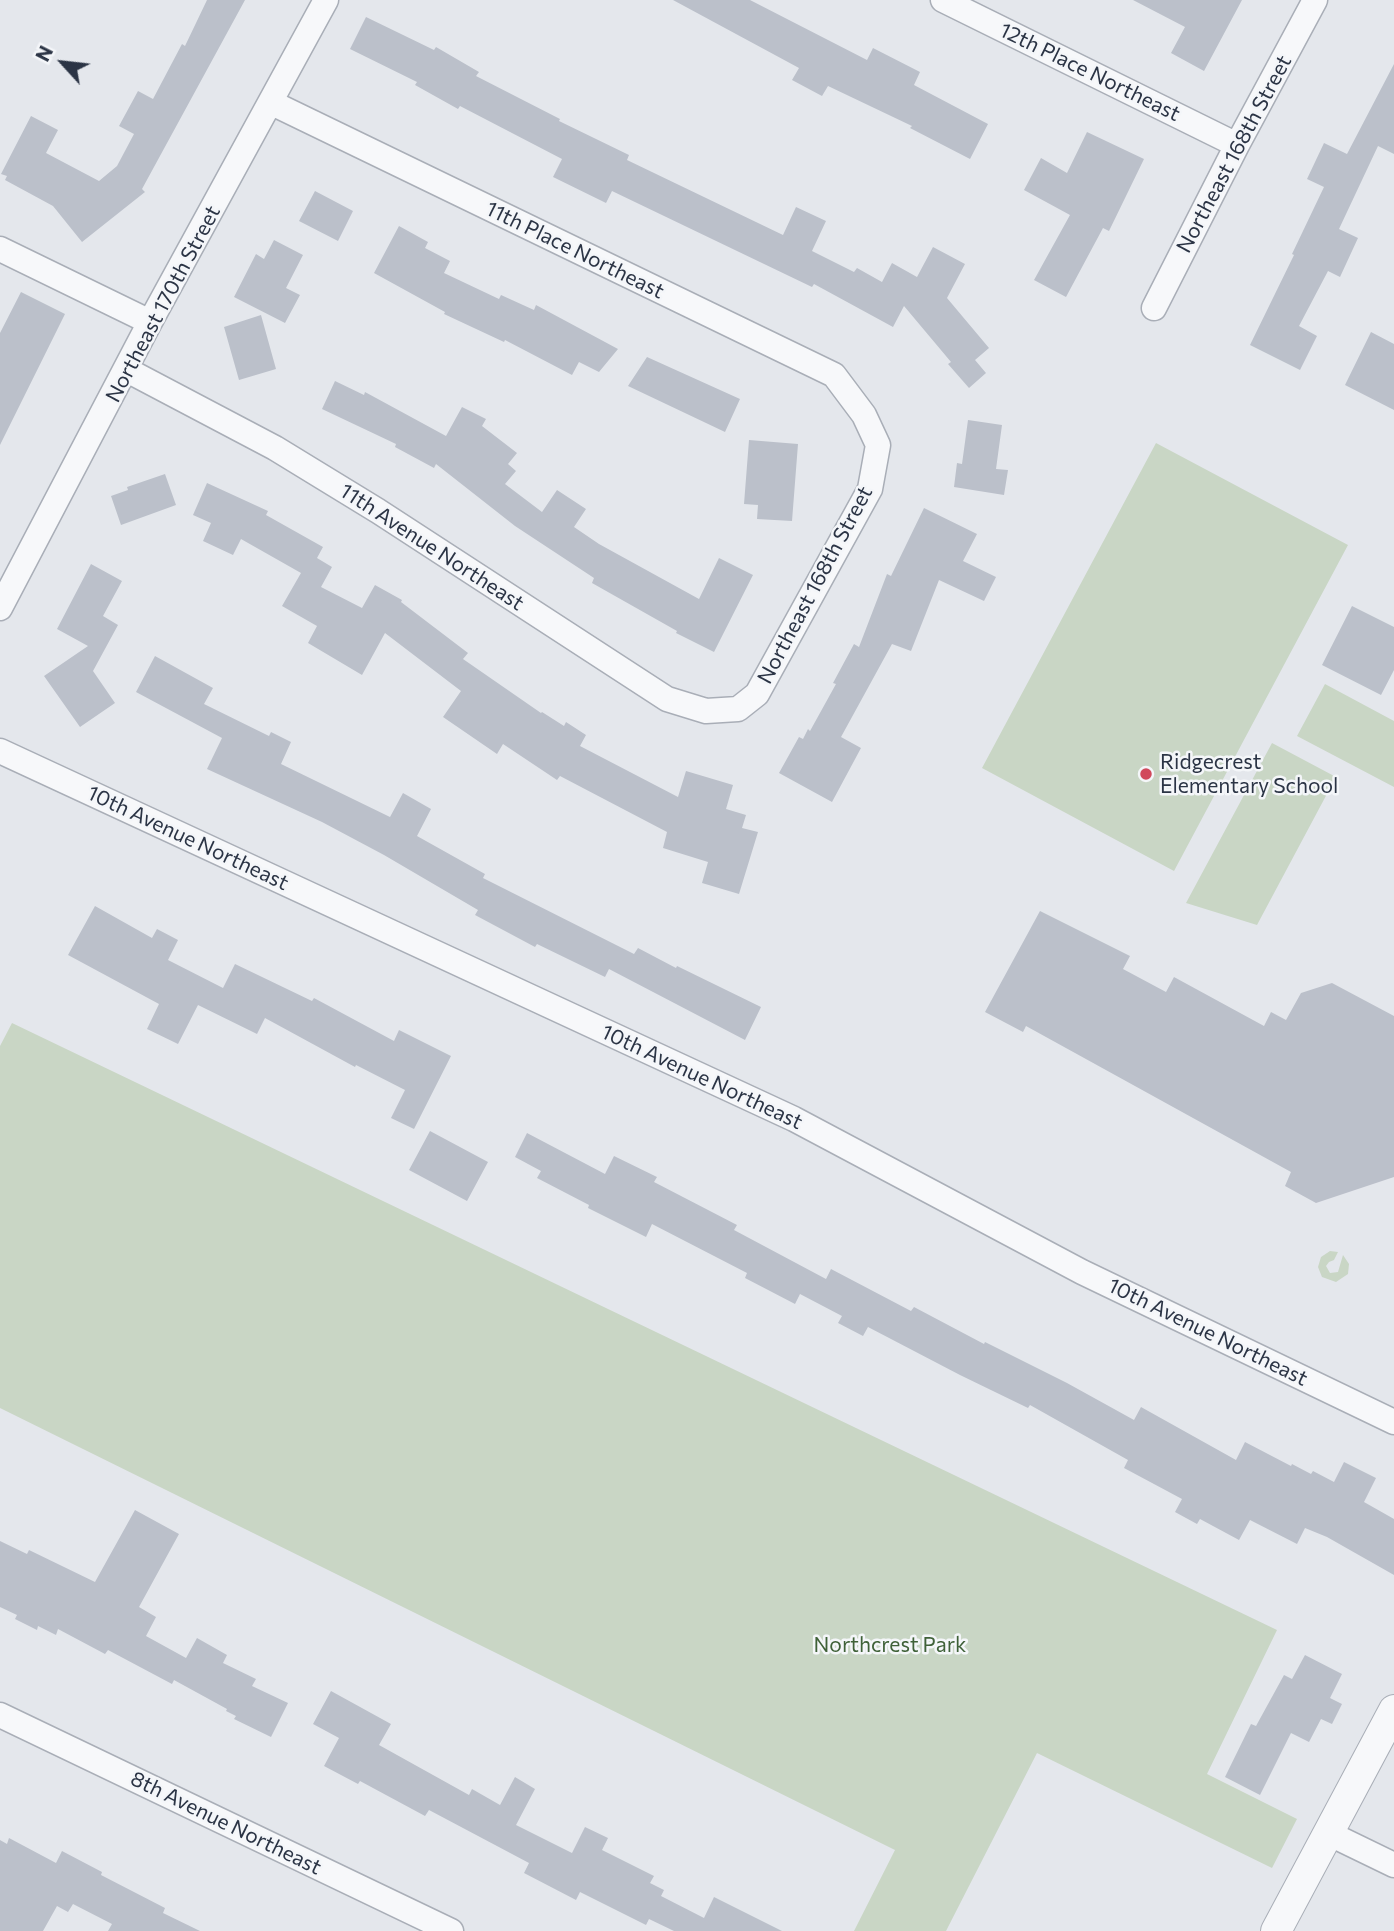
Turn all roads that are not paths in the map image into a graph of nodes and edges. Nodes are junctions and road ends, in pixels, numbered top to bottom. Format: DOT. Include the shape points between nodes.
graph roads {
  1 [pos="326,0"];
  2 [pos="943,0"];
  3 [pos="1315,0"];
  4 [pos="272,103"];
  5 [pos="1237,145"];
  6 [pos="0,249"];
  7 [pos="1154,308"];
  8 [pos="150,322"];
  9 [pos="127,370"];
  10 [pos="864,415"];
  11 [pos="0,608"];
  12 [pos="738,709"];
  13 [pos="0,751"];
  14 [pos="1394,1422"];
  15 [pos="1394,1710"];
  16 [pos="0,1715"];
  17 [pos="1328,1833"];
  18 [pos="1394,1865"];
  19 [pos="451,1931"];
  20 [pos="1276,1931"];
  1 -- 4 [label="street, Northeast 170th Street"];
  2 -- 5 [label="street, 12th Place Northeast"];
  3 -- 5 [label="street, Northeast 168th Street"];
  4 -- 8 [label="street, Northeast 170th Street"];
  4 -- 10 [label="street, 11th Place Northeast" via="834,375"];
  5 -- 7 [label="street, Northeast 168th Street"];
  6 -- 8 [label="street"];
  8 -- 9 [label="street, Northeast 170th Street"];
  9 -- 11 [label="street, Northeast 170th Street"];
  9 -- 12 [label="street, 11th Avenue Northeast" via="275,448 367,504 667,699 706,711"];
  10 -- 12 [label="street, Northeast 168th Street" via="878,444 870,489 757,694"];
  13 -- 14 [label="street, 10th Avenue Northeast" via="794,1119 1082,1272"];
  15 -- 17 [label="street"];
  16 -- 19 [label="street, 8th Avenue Northeast"];
  17 -- 18 [label="street"];
  17 -- 20 [label="street"];
}
